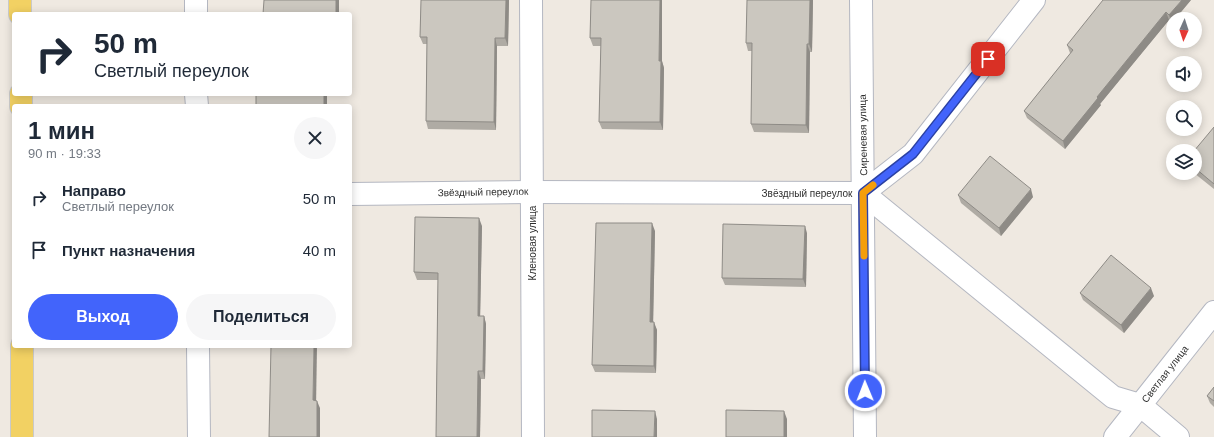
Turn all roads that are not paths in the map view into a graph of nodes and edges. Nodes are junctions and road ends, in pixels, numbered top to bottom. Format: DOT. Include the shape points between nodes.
graph roads {
  1 [pos="20,0"];
  2 [pos="196,0"];
  3 [pos="531,0"];
  4 [pos="861,0"];
  5 [pos="1034,0"];
  6 [pos="20,12"];
  7 [pos="196,12"];
  8 [pos="531,192"];
  9 [pos="863,193"];
  10 [pos="352,194"];
  11 [pos="1214,312"];
  12 [pos="22,348"];
  13 [pos="198,348"];
  14 [pos="1140,405"];
  15 [pos="22,437"];
  16 [pos="199,437"];
  17 [pos="533,437"];
  18 [pos="865,437"];
  19 [pos="1115,437"];
  20 [pos="1178,437"];
  1 -- 6 [label="main road"];
  2 -- 7 [label="street"];
  3 -- 8 [label="street, Кленовая улица"];
  4 -- 9 [label="street, Сиреневая улица"];
  5 -- 9 [label="street" via="913,154"];
  8 -- 9 [label="street, Звёздный переулок"];
  8 -- 10 [label="street, Звёздный переулок"];
  8 -- 17 [label="street, Кленовая улица"];
  9 -- 14 [label="street, Звёздный переулок" via="1113,397"];
  9 -- 18 [label="street, Сиреневая улица"];
  11 -- 14 [label="street, Светлая улица"];
  12 -- 15 [label="main road"];
  13 -- 16 [label="street"];
  14 -- 19 [label="street, Светлая улица"];
  14 -- 20 [label="street, Звёздный переулок"];
}
